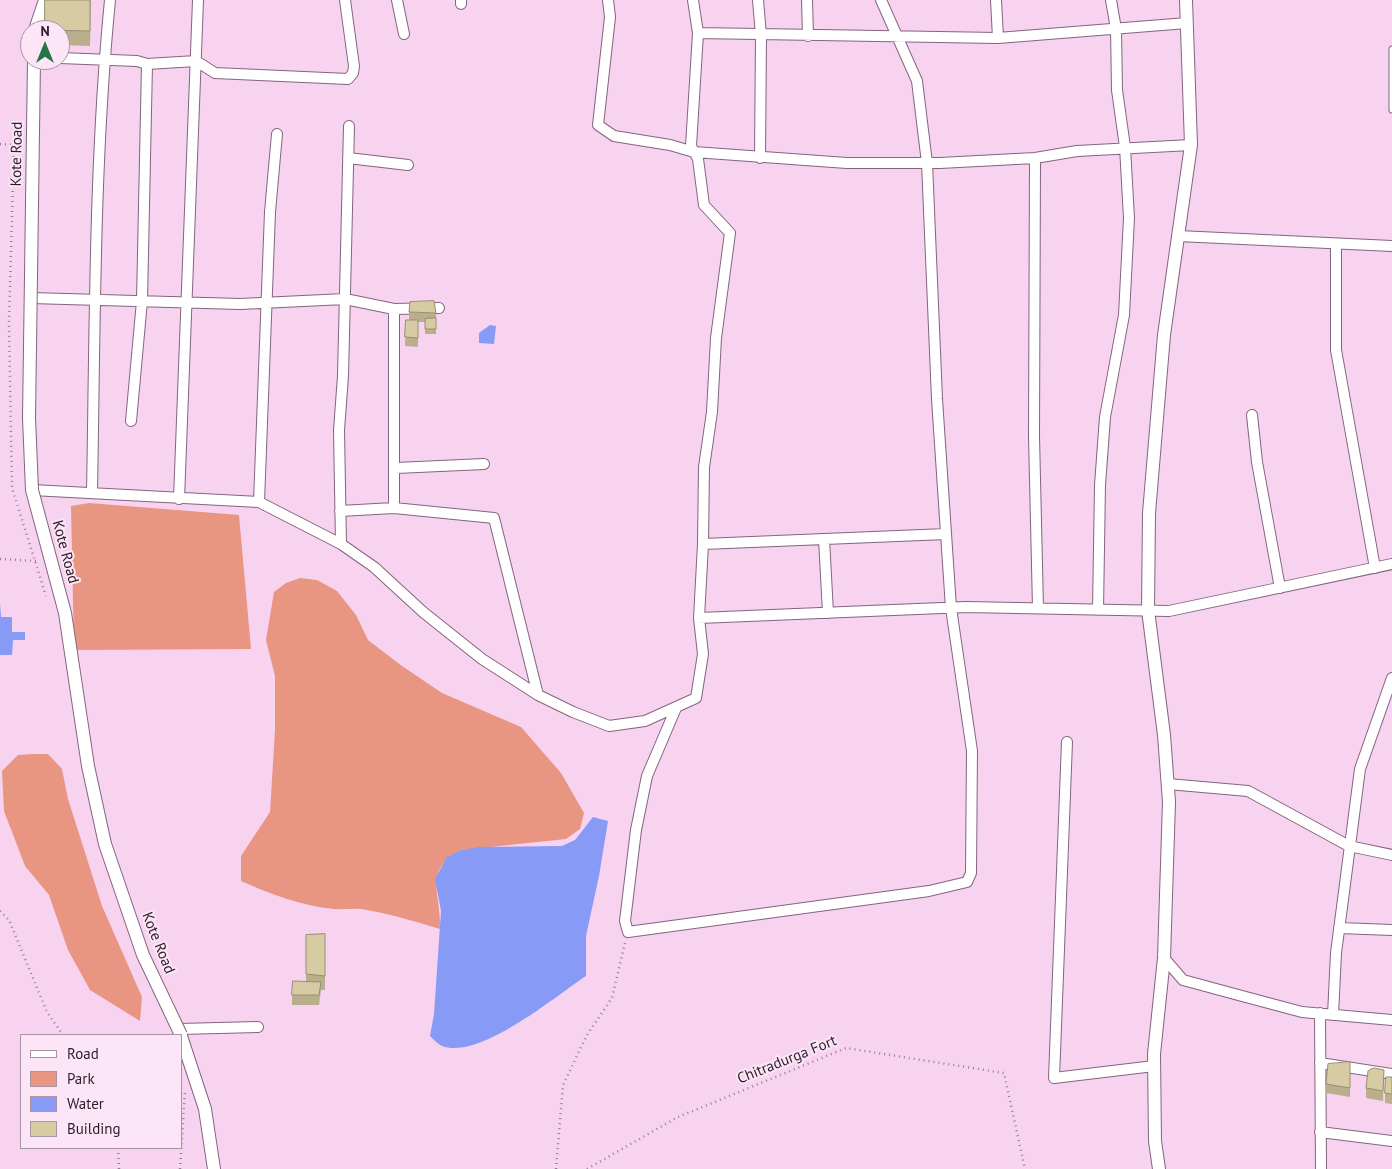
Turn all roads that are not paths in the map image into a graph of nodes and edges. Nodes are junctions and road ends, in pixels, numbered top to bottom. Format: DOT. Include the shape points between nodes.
graph roads {
  1 [pos="45,0"];
  2 [pos="110,0"];
  3 [pos="198,0"];
  4 [pos="345,0"];
  5 [pos="397,0"];
  6 [pos="608,0"];
  7 [pos="693,0"];
  8 [pos="758,0"];
  9 [pos="807,0"];
  10 [pos="881,0"];
  11 [pos="996,0"];
  12 [pos="1111,0"];
  13 [pos="1186,0"];
  14 [pos="38,20"];
  15 [pos="1187,23"];
  16 [pos="1115,29"];
  17 [pos="698,33"];
  18 [pos="404,34"];
  19 [pos="760,34"];
  20 [pos="808,36"];
  21 [pos="898,38"];
  22 [pos="998,38"];
  23 [pos="1392,49"];
  24 [pos="70,58"];
  25 [pos="104,60"];
  26 [pos="196,61"];
  27 [pos="147,64"];
  28 [pos="34,70"];
  29 [pos="1392,110"];
  30 [pos="349,126"];
  31 [pos="277,134"];
  32 [pos="1191,145"];
  33 [pos="1124,147"];
  34 [pos="694,152"];
  35 [pos="348,158"];
  36 [pos="760,158"];
  37 [pos="1036,158"];
  38 [pos="927,163"];
  39 [pos="408,165"];
  40 [pos="1178,236"];
  41 [pos="1336,244"];
  42 [pos="1392,246"];
  43 [pos="31,298"];
  44 [pos="95,299"];
  45 [pos="345,299"];
  46 [pos="142,301"];
  47 [pos="188,302"];
  48 [pos="265,303"];
  49 [pos="438,308"];
  50 [pos="394,309"];
  51 [pos="1252,415"];
  52 [pos="131,421"];
  53 [pos="484,464"];
  54 [pos="396,468"];
  55 [pos="32,490"];
  56 [pos="92,493"];
  57 [pos="179,499"];
  58 [pos="259,502"];
  59 [pos="394,508"];
  60 [pos="340,511"];
  61 [pos="946,534"];
  62 [pos="824,539"];
  63 [pos="341,544"];
  64 [pos="703,544"];
  65 [pos="1392,564"];
  66 [pos="1374,568"];
  67 [pos="1280,588"];
  68 [pos="951,608"];
  69 [pos="1038,608"];
  70 [pos="1098,610"];
  71 [pos="1148,610"];
  72 [pos="828,613"];
  73 [pos="699,618"];
  74 [pos="1391,683"];
  75 [pos="538,695"];
  76 [pos="676,708"];
  77 [pos="1067,742"];
  78 [pos="1168,784"];
  79 [pos="1350,846"];
  80 [pos="1392,855"];
  81 [pos="1339,928"];
  82 [pos="1392,930"];
  83 [pos="1164,958"];
  84 [pos="1320,1013"];
  85 [pos="1333,1015"];
  86 [pos="1392,1020"];
  87 [pos="258,1027"];
  88 [pos="180,1033"];
  89 [pos="182,1039"];
  90 [pos="1320,1063"];
  91 [pos="1154,1066"];
  92 [pos="1392,1074"];
  93 [pos="1320,1132"];
  94 [pos="1392,1141"];
  95 [pos="214,1169"];
  96 [pos="1160,1169"];
  97 [pos="1321,1169"];
  1 -- 14 [label="street"];
  2 -- 25 [label="street"];
  3 -- 26 [label="street"];
  4 -- 26 [label="street" via="354,66 348,79 215,74"];
  5 -- 18 [label="street"];
  6 -- 34 [label="street" via="610,16 598,125 614,136"];
  7 -- 17 [label="street"];
  8 -- 19 [label="street"];
  9 -- 20 [label="street"];
  10 -- 21 [label="street"];
  11 -- 22 [label="street"];
  12 -- 16 [label="street"];
  13 -- 15 [label="street"];
  15 -- 16 [label="street"];
  15 -- 32 [label="street"];
  16 -- 22 [label="street"];
  16 -- 33 [label="street" via="1117,90"];
  17 -- 19 [label="street"];
  17 -- 34 [label="street" via="691,146"];
  19 -- 20 [label="street"];
  19 -- 36 [label="street"];
  20 -- 21 [label="street"];
  21 -- 22 [label="street"];
  21 -- 38 [label="street" via="917,81"];
  23 -- 29 [label="lane"];
  24 -- 25 [label="street"];
  25 -- 27 [label="street"];
  25 -- 44 [label="street"];
  26 -- 27 [label="street"];
  26 -- 47 [label="street"];
  27 -- 46 [label="street"];
  28 -- 43 [label="street, Kote Road, bridge"];
  30 -- 35 [label="street"];
  31 -- 48 [label="street"];
  32 -- 33 [label="street"];
  32 -- 40 [label="street"];
  33 -- 37 [label="street"];
  33 -- 70 [label="street" via="1129,218 1124,315 1105,417 1100,485"];
  34 -- 36 [label="street"];
  34 -- 64 [label="street" via="698,159 704,205 730,233 704,467"];
  35 -- 39 [label="street"];
  35 -- 45 [label="street"];
  36 -- 38 [label="street"];
  37 -- 38 [label="street"];
  37 -- 69 [label="street" via="1034,436"];
  38 -- 61 [label="street"];
  40 -- 41 [label="street"];
  40 -- 71 [label="street" via="1164,334 1153,452"];
  41 -- 42 [label="street"];
  41 -- 66 [label="street" via="1336,350"];
  43 -- 44 [label="street"];
  43 -- 55 [label="street, Kote Road, bridge" via="29,418"];
  44 -- 46 [label="street"];
  44 -- 56 [label="street"];
  45 -- 48 [label="street"];
  45 -- 50 [label="street"];
  45 -- 60 [label="street" via="339,430"];
  46 -- 47 [label="street"];
  46 -- 52 [label="street"];
  47 -- 48 [label="street"];
  47 -- 57 [label="street"];
  48 -- 58 [label="street"];
  49 -- 50 [label="street"];
  50 -- 54 [label="street"];
  51 -- 67 [label="street" via="1257,462"];
  53 -- 54 [label="street"];
  54 -- 59 [label="street"];
  55 -- 56 [label="street"];
  55 -- 88 [label="street, Kote Road, bridge" via="65,613 88,766 104,844 143,955"];
  56 -- 57 [label="street"];
  57 -- 58 [label="street"];
  58 -- 63 [label="street"];
  59 -- 60 [label="street"];
  59 -- 75 [label="street" via="494,518"];
  60 -- 63 [label="street"];
  61 -- 62 [label="street"];
  61 -- 68 [label="street"];
  62 -- 64 [label="street"];
  62 -- 72 [label="street"];
  63 -- 75 [label="street" via="374,567 482,659"];
  64 -- 73 [label="street"];
  65 -- 66 [label="street"];
  66 -- 67 [label="street"];
  67 -- 71 [label="street" via="1169,611"];
  68 -- 69 [label="street"];
  68 -- 72 [label="street"];
  68 -- 76 [label="street" via="972,751 972,873 967,882 929,891 628,932 625,921 630,876 646,776"];
  69 -- 70 [label="street"];
  70 -- 71 [label="street"];
  71 -- 78 [label="street"];
  72 -- 73 [label="street"];
  73 -- 76 [label="street" via="703,654 696,698"];
  74 -- 79 [label="street" via="1360,769"];
  75 -- 76 [label="street" via="609,726 645,721"];
  77 -- 91 [label="street" via="1054,1078"];
  78 -- 79 [label="street" via="1248,791"];
  78 -- 83 [label="street"];
  79 -- 80 [label="street"];
  79 -- 81 [label="street"];
  81 -- 82 [label="street"];
  81 -- 85 [label="street"];
  83 -- 84 [label="street" via="1183,980 1302,1012"];
  83 -- 91 [label="street"];
  84 -- 85 [label="street"];
  84 -- 90 [label="street"];
  85 -- 86 [label="street"];
  87 -- 88 [label="street"];
  89 -- 95 [label="street, Kote Road" via="206,1109"];
  90 -- 92 [label="street"];
  90 -- 93 [label="street"];
  91 -- 96 [label="street"];
  93 -- 94 [label="street"];
  93 -- 97 [label="street"];
}
